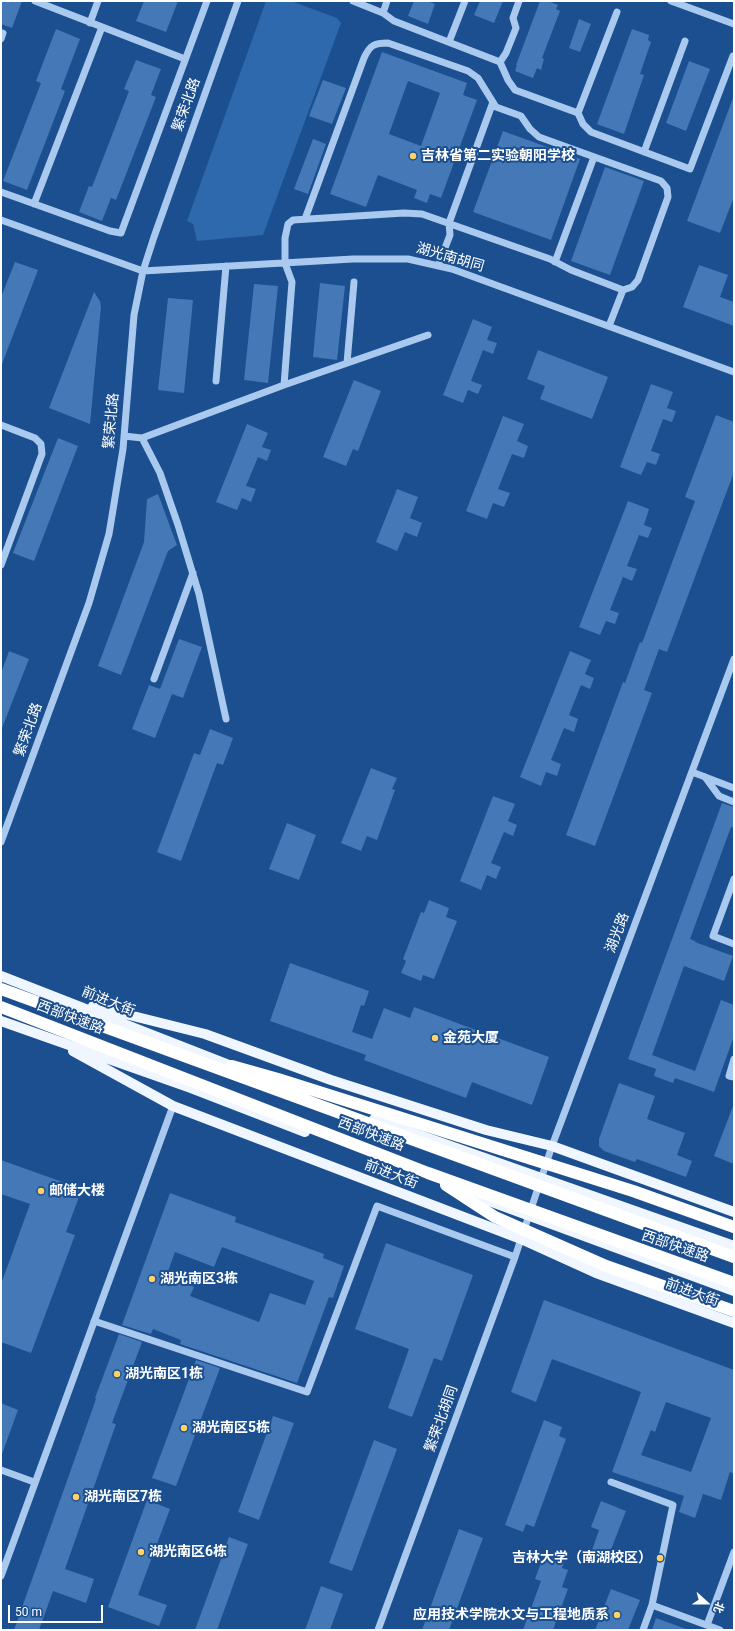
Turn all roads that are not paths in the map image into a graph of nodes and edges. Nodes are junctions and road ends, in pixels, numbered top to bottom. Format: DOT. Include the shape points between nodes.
graph roads {
  1 [pos="35,1"];
  2 [pos="98,1"];
  3 [pos="207,1"];
  4 [pos="238,1"];
  5 [pos="354,1"];
  6 [pos="387,1"];
  7 [pos="465,1"];
  8 [pos="519,1"];
  9 [pos="670,1"];
  10 [pos="617,12"];
  11 [pos="383,13"];
  12 [pos="90,23"];
  13 [pos="734,24"];
  14 [pos="102,27"];
  15 [pos="685,41"];
  16 [pos="449,42"];
  17 [pos="733,56"];
  18 [pos="185,59"];
  19 [pos="500,62"];
  20 [pos="493,102"];
  21 [pos="578,113"];
  22 [pos="644,152"];
  23 [pos="594,157"];
  24 [pos="1,192"];
  25 [pos="34,204"];
  26 [pos="305,219"];
  27 [pos="1,220"];
  28 [pos="448,223"];
  29 [pos="555,262"];
  30 [pos="284,263"];
  31 [pos="226,266"];
  32 [pos="438,266"];
  33 [pos="143,271"];
  34 [pos="354,282"];
  35 [pos="622,290"];
  36 [pos="609,326"];
  37 [pos="428,335"];
  38 [pos="347,363"];
  39 [pos="734,372"];
  40 [pos="216,381"];
  41 [pos="284,385"];
  42 [pos="1,425"];
  43 [pos="124,436"];
  44 [pos="142,438"];
  45 [pos="1,565"];
  46 [pos="193,573"];
  47 [pos="734,659"];
  48 [pos="732,670"];
  49 [pos="154,679"];
  50 [pos="226,719"];
  51 [pos="692,772"];
  52 [pos="705,777"];
  53 [pos="734,788"];
  54 [pos="734,802"];
  55 [pos="1,842"];
  56 [pos="734,878"];
  57 [pos="734,944"];
  58 [pos="1,976"];
  59 [pos="1,989"];
  60 [pos="57,997"];
  61 [pos="1,1007"];
  62 [pos="1,1021"];
  63 [pos="45,1036"];
  64 [pos="147,1042"];
  65 [pos="734,1060"];
  66 [pos="734,1077"];
  67 [pos="173,1106"];
  68 [pos="552,1146"];
  69 [pos="428,1173"];
  70 [pos="541,1179"];
  71 [pos="734,1212"];
  72 [pos="528,1217"];
  73 [pos="734,1227"];
  74 [pos="521,1239"];
  75 [pos="734,1246"];
  76 [pos="515,1257"];
  77 [pos="734,1257"];
  78 [pos="734,1283"];
  79 [pos="734,1291"];
  80 [pos="734,1311"];
  81 [pos="94,1321"];
  82 [pos="734,1323"];
  83 [pos="1,1470"];
  84 [pos="34,1482"];
  85 [pos="611,1482"];
  86 [pos="734,1552"];
  87 [pos="1,1576"];
  88 [pos="652,1605"];
  89 [pos="706,1625"];
  90 [pos="378,1630"];
  91 [pos="643,1630"];
  92 [pos="720,1630"];
  1 -- 12 [label="street"];
  2 -- 12 [label="street"];
  3 -- 18 [label="street"];
  4 -- 33 [label="street, 繁荣北路"];
  5 -- 11 [label="street"];
  6 -- 11 [label="street"];
  7 -- 16 [label="street"];
  8 -- 19 [label="street" via="513,18 516,28 506,54"];
  9 -- 13 [label="street"];
  10 -- 21 [label="street"];
  11 -- 16 [label="street" via="394,21"];
  12 -- 14 [label="street"];
  14 -- 18 [label="street"];
  14 -- 25 [label="street"];
  15 -- 22 [label="street"];
  16 -- 19 [label="street"];
  17 -- 22 [label="street" via="690,169"];
  18 -- 25 [label="street" via="121,233"];
  19 -- 21 [label="street" via="515,90"];
  20 -- 23 [label="street" via="496,107 521,116 539,137"];
  20 -- 26 [label="street" via="478,78 468,71 388,43 378,43 369,48"];
  20 -- 28 [label="street"];
  21 -- 22 [label="street" via="583,124 591,132"];
  23 -- 29 [label="street"];
  23 -- 35 [label="street" via="661,181 668,197 638,280 632,287"];
  24 -- 25 [label="street"];
  26 -- 28 [label="street" via="422,214"];
  26 -- 30 [label="street" via="293,220 288,224 284,238"];
  27 -- 33 [label="street"];
  28 -- 29 [label="street"];
  28 -- 32 [label="street" via="450,235"];
  29 -- 35 [label="street"];
  30 -- 31 [label="street, 湖光南胡同"];
  30 -- 32 [label="street, 湖光南胡同" via="408,259"];
  30 -- 41 [label="street" via="292,282"];
  31 -- 33 [label="street, 湖光南胡同"];
  31 -- 40 [label="street"];
  32 -- 36 [label="street, 湖光南胡同"];
  33 -- 43 [label="street, 繁荣北路" via="134,315"];
  34 -- 38 [label="street"];
  35 -- 36 [label="street"];
  36 -- 39 [label="street, 湖光南胡同"];
  37 -- 38 [label="street"];
  38 -- 41 [label="street"];
  41 -- 44 [label="street"];
  42 -- 45 [label="street" via="35,438 41,444 42,454"];
  43 -- 44 [label="street"];
  43 -- 55 [label="street, 繁荣北路" via="109,534 89,603"];
  44 -- 46 [label="street" via="160,473"];
  46 -- 49 [label="street"];
  46 -- 50 [label="street"];
  47 -- 48 [label="street, 湖光路"];
  48 -- 51 [label="street, 湖光路"];
  51 -- 52 [label="street"];
  51 -- 68 [label="street, 湖光路"];
  52 -- 53 [label="street"];
  52 -- 54 [label="street" via="719,796"];
  56 -- 57 [label="street" via="713,936"];
  58 -- 60 [label="main road, 前进大街"];
  59 -- 64 [label="highway, 西部快速路"];
  60 -- 68 [label="main road, 前进大街" via="205,1034 331,1080 486,1130"];
  60 -- 70 [label="main road, 前进大街" via="192,1052"];
  61 -- 69 [label="highway, 西部快速路"];
  62 -- 63 [label="main road, 前进大街"];
  63 -- 67 [label="main road, 前进大街"];
  63 -- 72 [label="main road, 前进大街" via="191,1088"];
  64 -- 73 [label="highway" via="278,1079 633,1191"];
  64 -- 77 [label="highway, 西部快速路"];
  65 -- 66 [label="street" via="730,1076"];
  67 -- 74 [label="main road, 前进大街"];
  67 -- 81 [label="street"];
  68 -- 70 [label="street, 湖光路"];
  68 -- 71 [label="main road, 前进大街"];
  69 -- 78 [label="highway, 西部快速路"];
  69 -- 80 [label="highway" via="502,1220 606,1266"];
  70 -- 72 [label="street, 湖光路"];
  70 -- 75 [label="main road, 前进大街"];
  72 -- 74 [label="street, 繁荣北胡同"];
  72 -- 79 [label="main road, 前进大街"];
  74 -- 76 [label="street, 繁荣北胡同"];
  74 -- 82 [label="main road, 前进大街" via="596,1273"];
  76 -- 81 [label="street" via="377,1206 307,1392"];
  76 -- 90 [label="street, 繁荣北胡同"];
  81 -- 84 [label="street"];
  83 -- 84 [label="street"];
  84 -- 87 [label="street"];
  85 -- 88 [label="street" via="673,1505"];
  86 -- 89 [label="street"];
  88 -- 89 [label="street"];
  88 -- 91 [label="street"];
  89 -- 92 [label="street"];
}
